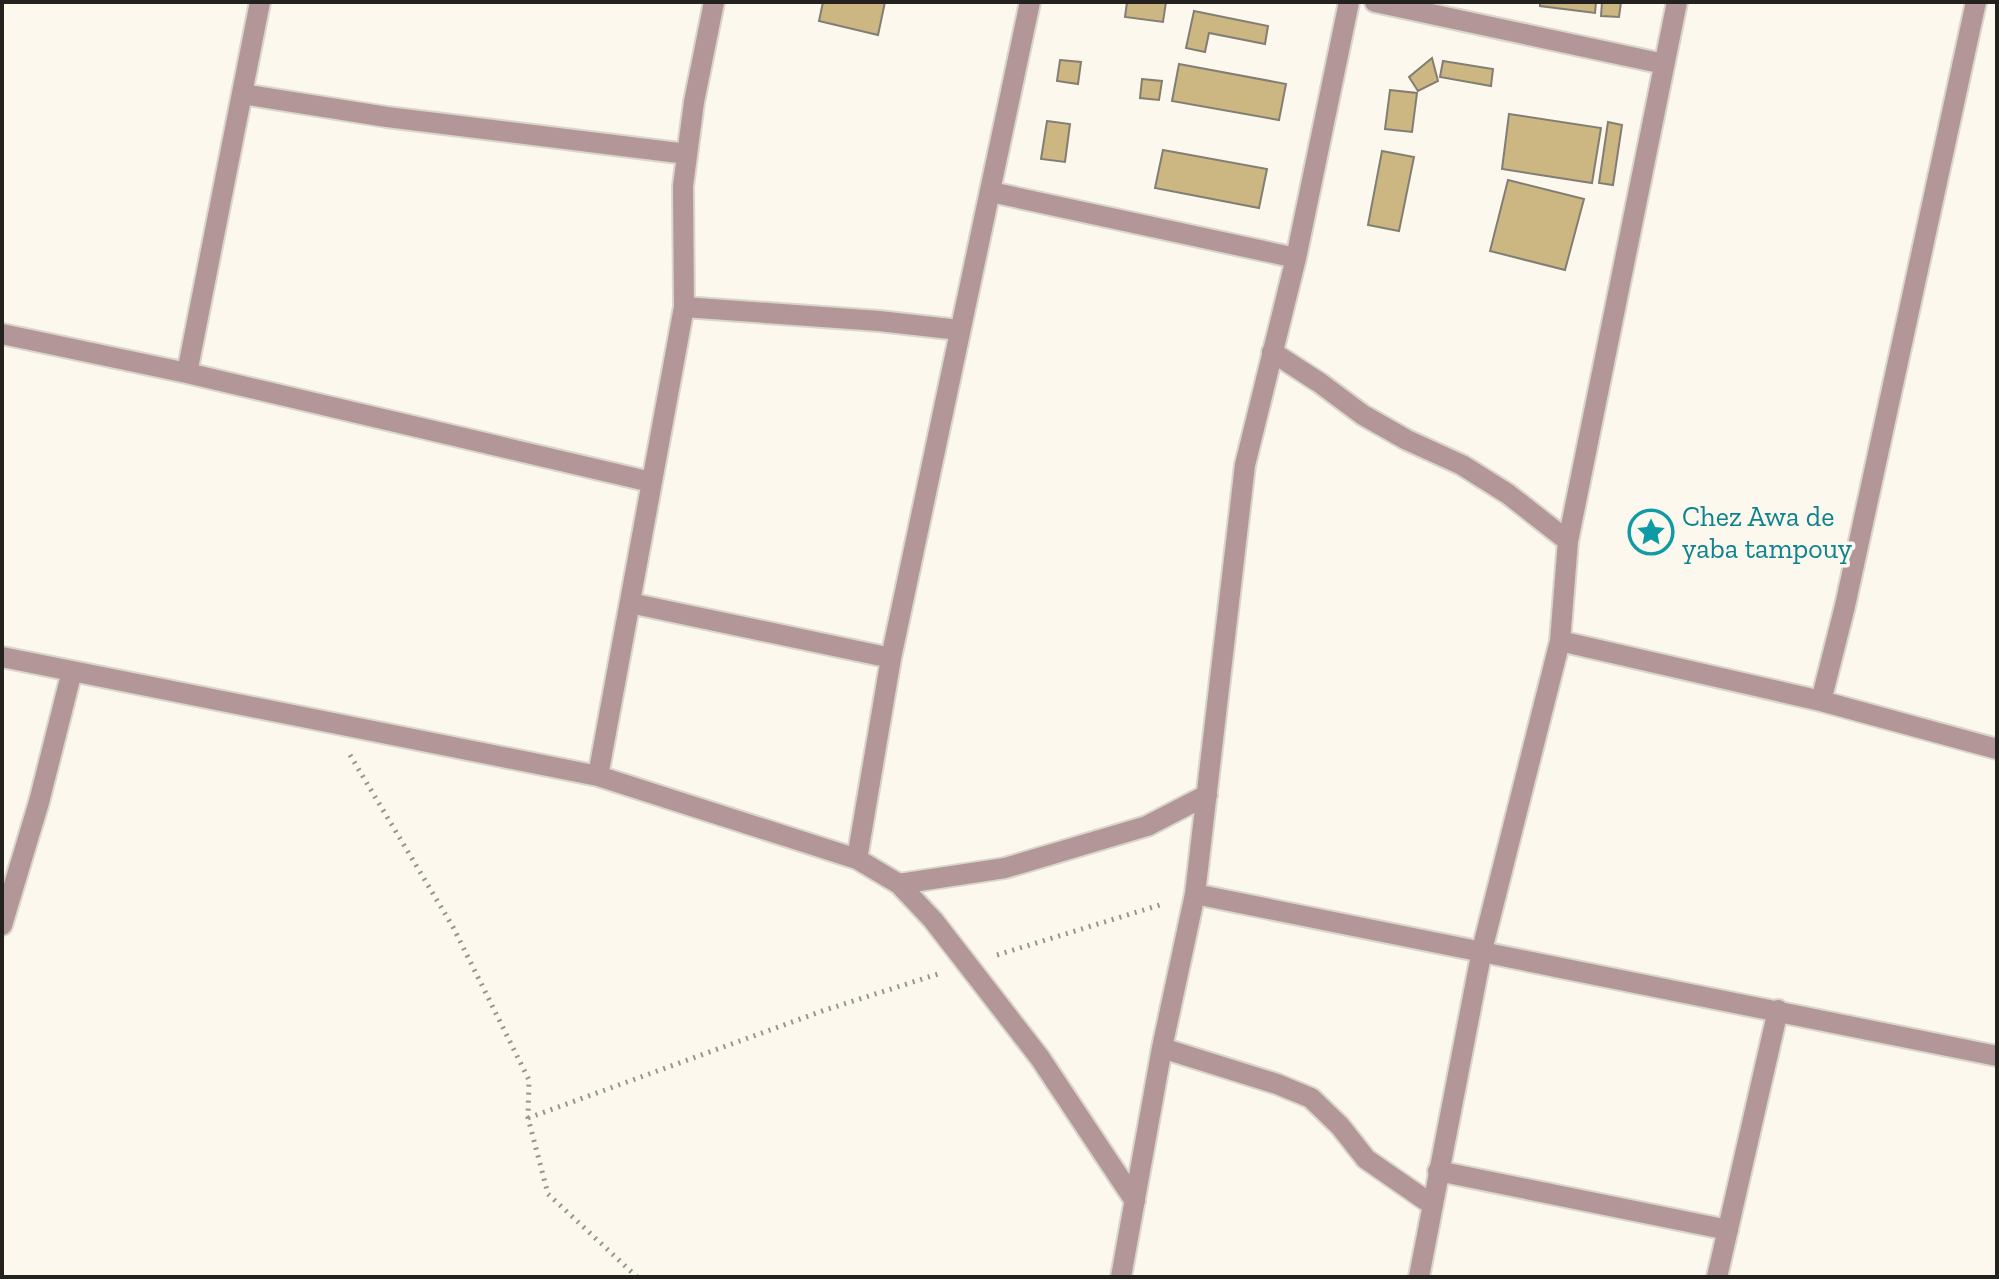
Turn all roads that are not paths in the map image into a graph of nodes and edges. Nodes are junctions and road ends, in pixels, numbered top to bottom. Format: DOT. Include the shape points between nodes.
graph roads {
  1 [pos="260,2"];
  2 [pos="714,2"];
  3 [pos="1030,2"];
  4 [pos="1349,2"];
  5 [pos="1375,2"];
  6 [pos="1677,2"];
  7 [pos="1976,2"];
  8 [pos="1664,64"];
  9 [pos="242,94"];
  10 [pos="687,154"];
  11 [pos="991,192"];
  12 [pos="1296,258"];
  13 [pos="684,307"];
  14 [pos="959,330"];
  15 [pos="2,334"];
  16 [pos="1272,352"];
  17 [pos="187,373"];
  18 [pos="651,482"];
  19 [pos="1568,541"];
  20 [pos="630,603"];
  21 [pos="1560,641"];
  22 [pos="2,657"];
  23 [pos="891,658"];
  24 [pos="72,671"];
  25 [pos="1821,701"];
  26 [pos="1997,749"];
  27 [pos="598,776"];
  28 [pos="1207,795"];
  29 [pos="857,859"];
  30 [pos="899,884"];
  31 [pos="1195,894"];
  32 [pos="2,925"];
  33 [pos="1482,950"];
  34 [pos="1778,1010"];
  35 [pos="1162,1048"];
  36 [pos="1997,1056"];
  37 [pos="1438,1171"];
  38 [pos="1135,1201"];
  39 [pos="1431,1204"];
  40 [pos="1728,1230"];
  41 [pos="1121,1277"];
  42 [pos="1419,1277"];
  43 [pos="1717,1277"];
  1 -- 9 [label="street"];
  2 -- 10 [label="street"];
  3 -- 11 [label="street"];
  4 -- 12 [label="street"];
  5 -- 8 [label="street"];
  6 -- 8 [label="street"];
  7 -- 25 [label="street"];
  8 -- 19 [label="street"];
  9 -- 10 [label="street"];
  9 -- 17 [label="street"];
  10 -- 13 [label="street"];
  11 -- 12 [label="street"];
  11 -- 14 [label="street"];
  12 -- 16 [label="street"];
  13 -- 14 [label="street"];
  13 -- 18 [label="street"];
  14 -- 23 [label="street"];
  15 -- 17 [label="street"];
  16 -- 19 [label="street" via="1363,415 1508,494"];
  16 -- 28 [label="street" via="1245,465"];
  17 -- 18 [label="street"];
  18 -- 20 [label="street"];
  19 -- 21 [label="street"];
  20 -- 23 [label="street"];
  20 -- 27 [label="street"];
  21 -- 25 [label="street"];
  21 -- 33 [label="street"];
  22 -- 24 [label="street"];
  23 -- 29 [label="street"];
  24 -- 27 [label="street"];
  24 -- 32 [label="street"];
  25 -- 26 [label="street"];
  27 -- 29 [label="street"];
  28 -- 30 [label="street" via="1147,826 1005,868"];
  28 -- 31 [label="street"];
  29 -- 30 [label="street"];
  30 -- 38 [label="street" via="1040,1058"];
  31 -- 33 [label="street"];
  31 -- 35 [label="street"];
  33 -- 34 [label="street"];
  33 -- 37 [label="street"];
  34 -- 36 [label="street"];
  34 -- 40 [label="street"];
  35 -- 38 [label="street"];
  35 -- 39 [label="street" via="1311,1098 1366,1159"];
  37 -- 39 [label="street"];
  37 -- 40 [label="street"];
  38 -- 41 [label="street"];
  39 -- 42 [label="street"];
  40 -- 43 [label="street"];
}
